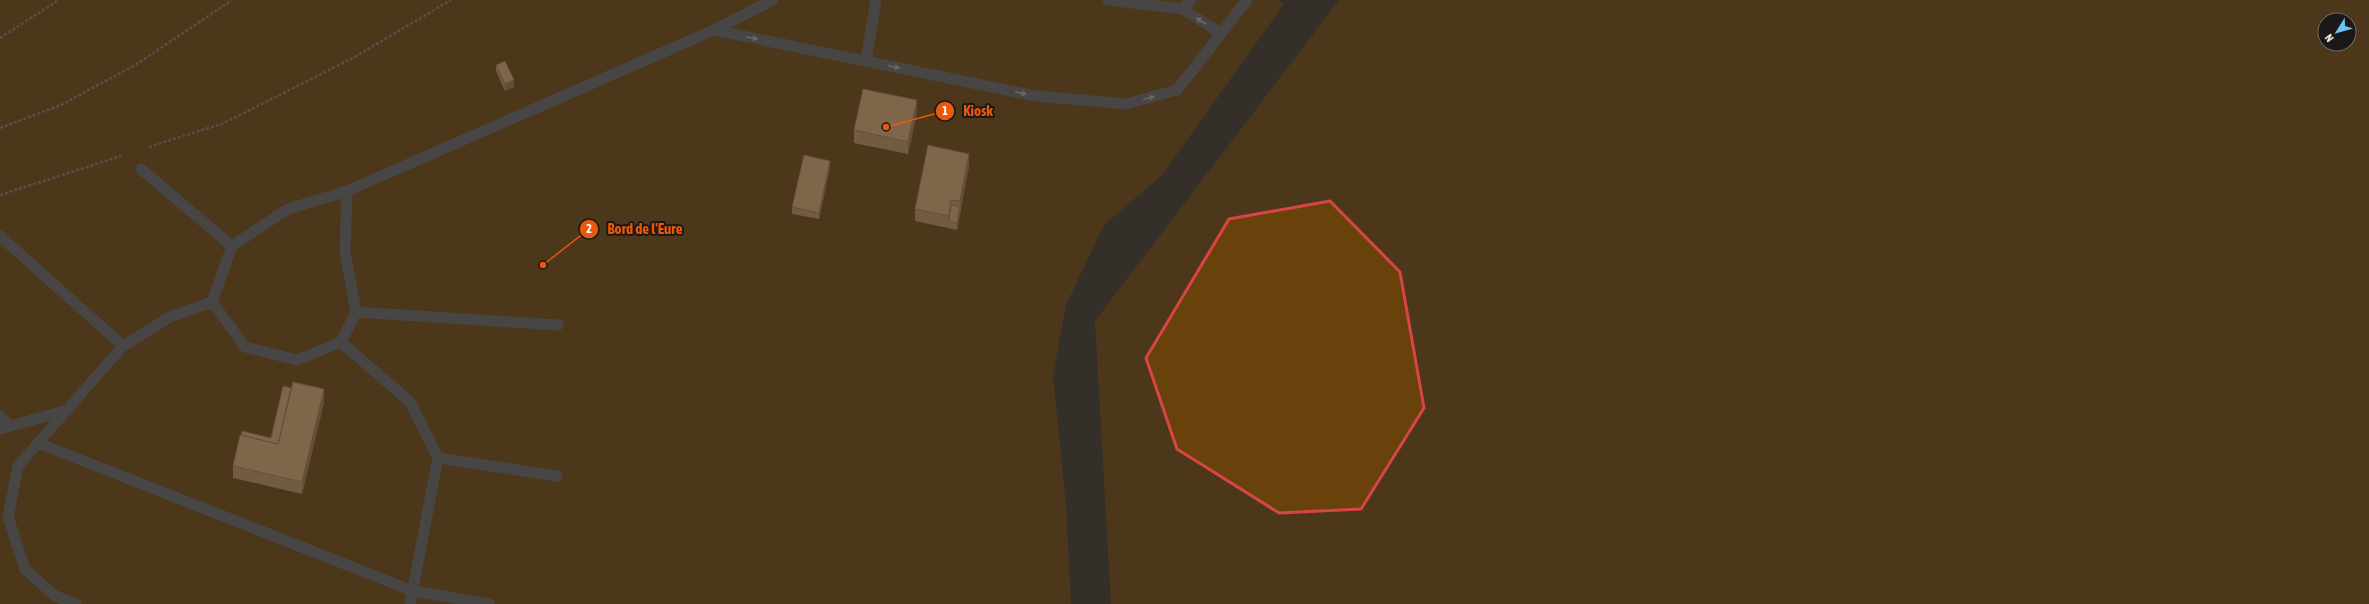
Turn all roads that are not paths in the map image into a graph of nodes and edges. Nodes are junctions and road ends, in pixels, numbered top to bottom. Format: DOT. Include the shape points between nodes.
graph roads {
  1 [pos="774,0"];
  2 [pos="876,0"];
  3 [pos="1108,0"];
  4 [pos="1190,0"];
  5 [pos="1247,0"];
  6 [pos="1183,9"];
  7 [pos="714,30"];
  8 [pos="1220,33"];
  9 [pos="866,61"];
  10 [pos="141,169"];
  11 [pos="347,191"];
  12 [pos="0,236"];
  13 [pos="232,246"];
  14 [pos="212,302"];
  15 [pos="356,312"];
  16 [pos="558,325"];
  17 [pos="341,342"];
  18 [pos="123,346"];
  19 [pos="68,410"];
  20 [pos="0,416"];
  21 [pos="5,427"];
  22 [pos="38,443"];
  23 [pos="438,458"];
  24 [pos="557,476"];
  25 [pos="413,591"];
  26 [pos="76,604"];
  27 [pos="410,604"];
  28 [pos="489,604"];
  1 -- 7 [label="lane"];
  2 -- 9 [label="lane"];
  3 -- 6 [label="lane"];
  4 -- 6 [label="lane"];
  5 -- 8 [label="lane"];
  8 -- 6 [label="lane, one-way"];
  7 -- 9 [label="lane, one-way"];
  7 -- 11 [label="lane"];
  9 -- 8 [label="lane, one-way" via="1036,96 1126,104 1177,90"];
  10 -- 13 [label="lane"];
  11 -- 13 [label="lane" via="288,209"];
  11 -- 15 [label="lane" via="345,252"];
  12 -- 18 [label="lane"];
  13 -- 14 [label="lane"];
  14 -- 17 [label="lane" via="245,347 297,360"];
  14 -- 18 [label="lane" via="170,317"];
  15 -- 16 [label="lane"];
  15 -- 17 [label="lane"];
  17 -- 23 [label="lane" via="410,402"];
  18 -- 19 [label="lane"];
  19 -- 21 [label="lane"];
  19 -- 22 [label="lane"];
  20 -- 21 [label="lane"];
  22 -- 25 [label="lane"];
  22 -- 26 [label="lane" via="18,466 8,517 25,569 55,596"];
  23 -- 24 [label="lane"];
  23 -- 25 [label="lane"];
  25 -- 27 [label="lane"];
  25 -- 28 [label="lane"];
}
